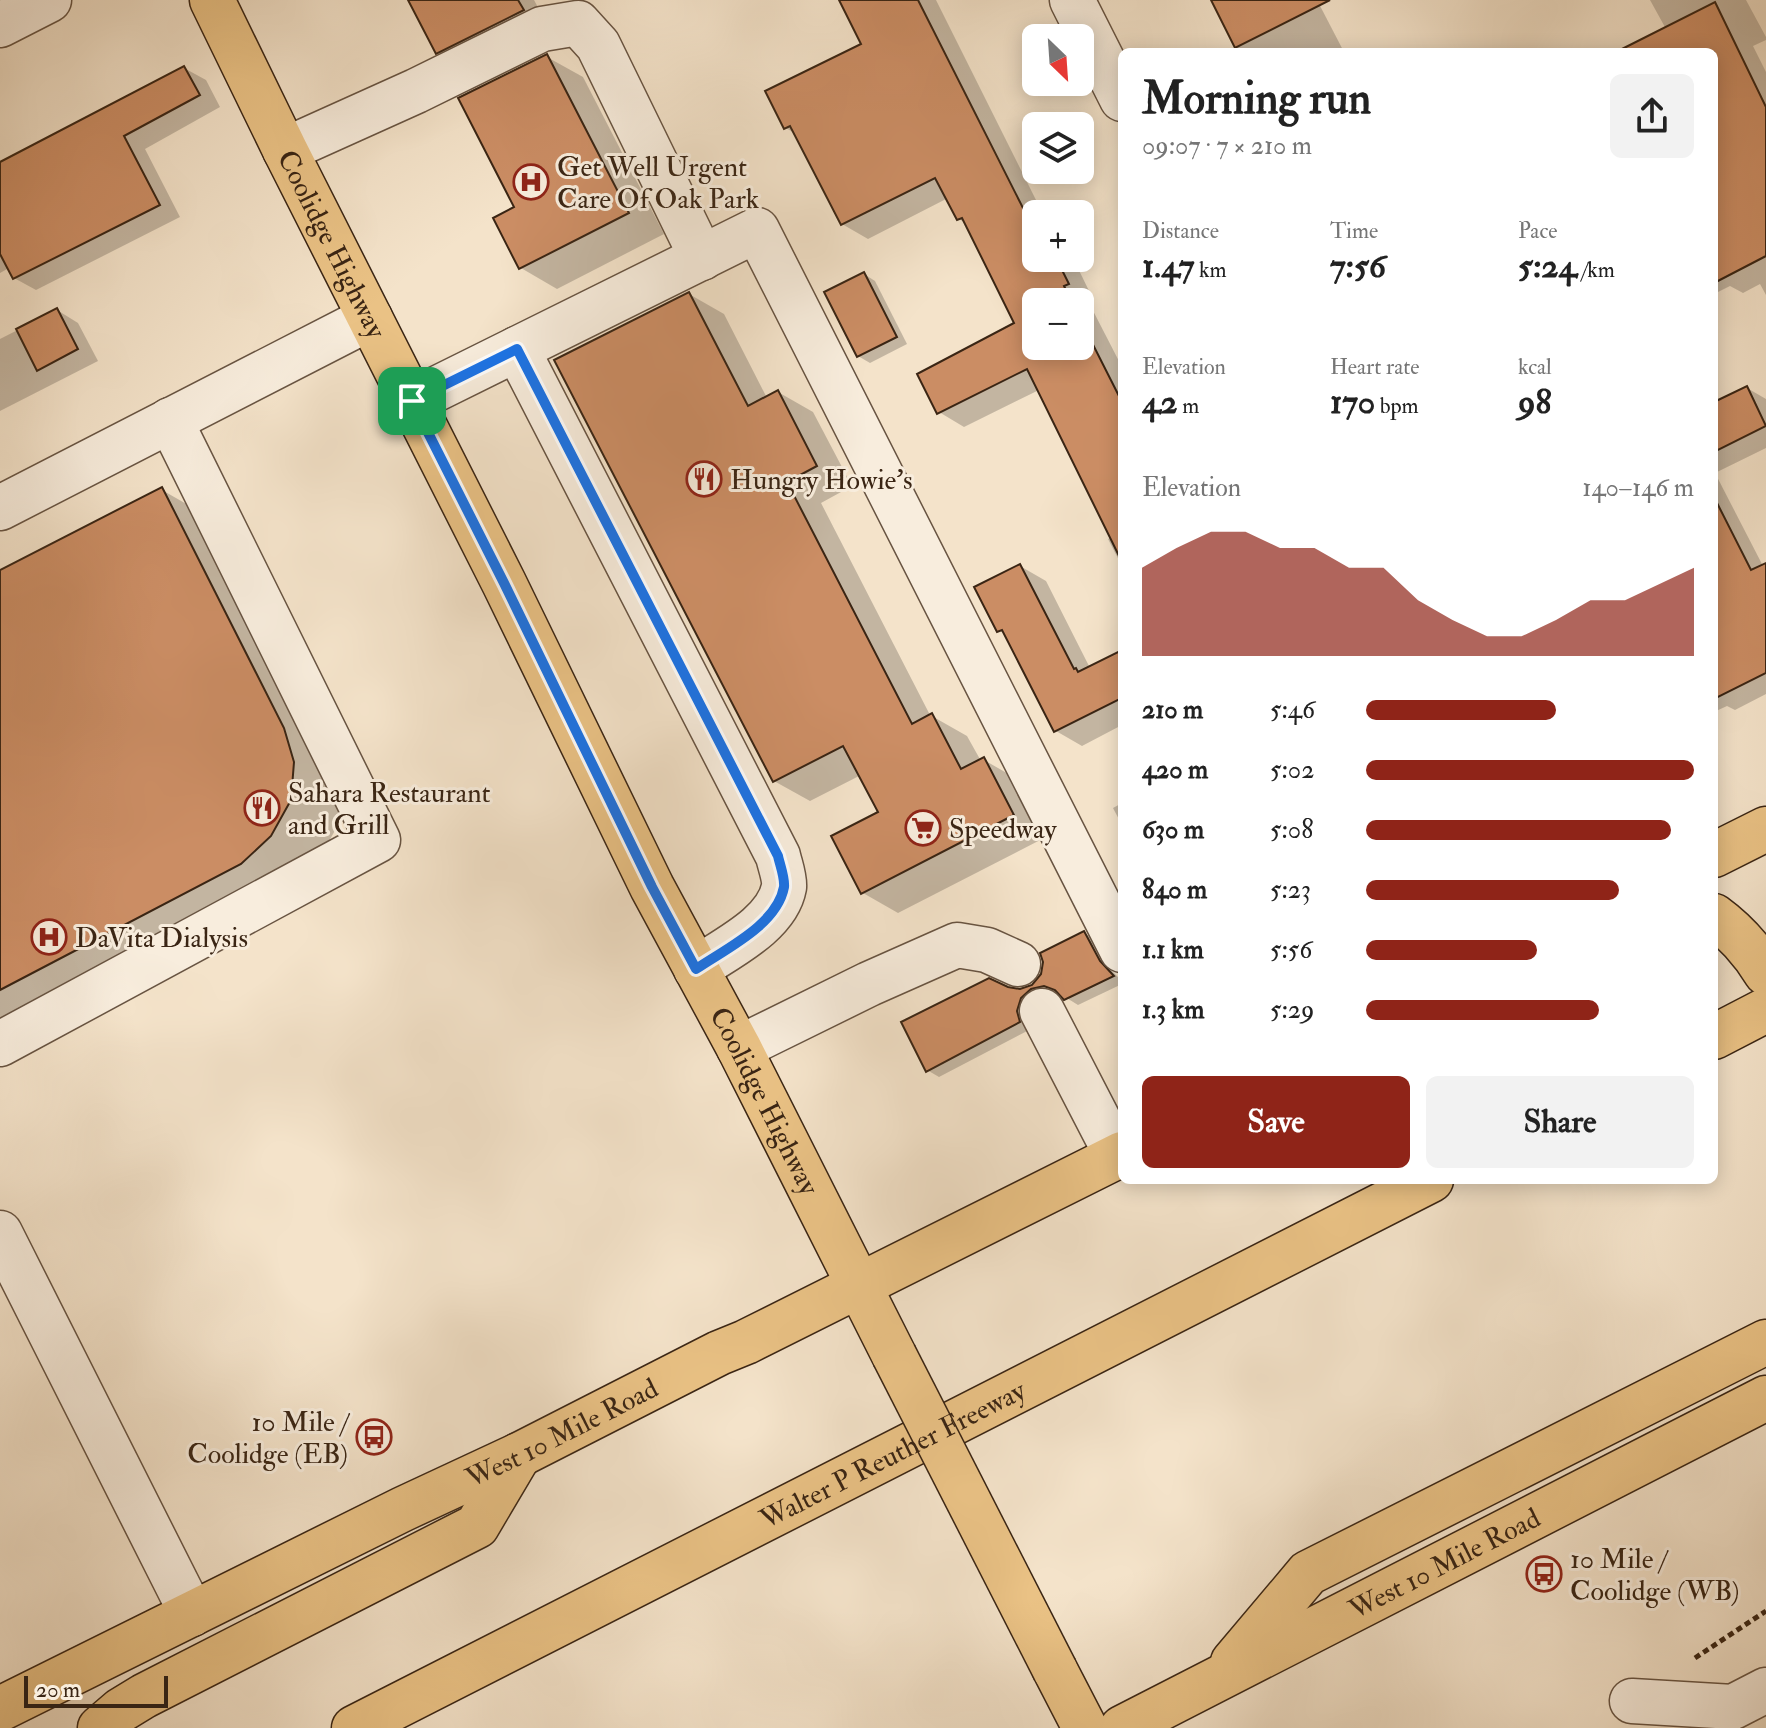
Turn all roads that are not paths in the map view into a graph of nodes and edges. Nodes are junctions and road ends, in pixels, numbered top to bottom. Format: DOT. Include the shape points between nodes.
graph roads {
  1 [pos="49,0"];
  2 [pos="212,0"];
  3 [pos="1072,0"];
  4 [pos="0,25"];
  5 [pos="1118,91"];
  6 [pos="285,150"];
  7 [pos="702,258"];
  8 [pos="370,318"];
  9 [pos="517,349"];
  10 [pos="412,401"];
  11 [pos="170,420"];
  12 [pos="0,508"];
  13 [pos="1766,829"];
  14 [pos="1718,853"];
  15 [pos="1723,923"];
  16 [pos="1118,942"];
  17 [pos="1018,964"];
  18 [pos="696,969"];
  19 [pos="1766,973"];
  20 [pos="1766,1010"];
  21 [pos="1042,1011"];
  22 [pos="1718,1035"];
  23 [pos="0,1044"];
  24 [pos="739,1048"];
  25 [pos="1118,1151"];
  26 [pos="1118,1156"];
  27 [pos="1423,1184"];
  28 [pos="0,1233"];
  29 [pos="859,1285"];
  30 [pos="1766,1342"];
  31 [pos="1766,1398"];
  32 [pos="519,1455"];
  33 [pos="192,1614"];
  34 [pos="1221,1677"];
  35 [pos="1766,1690"];
  36 [pos="1632,1701"];
  37 [pos="0,1709"];
  38 [pos="100,1728"];
  39 [pos="354,1728"];
  40 [pos="1085,1728"];
  41 [pos="1122,1728"];
  1 -- 4 [label="street"];
  2 -- 6 [label="main road, Coolidge Highway"];
  3 -- 5 [label="street"];
  6 -- 7 [label="street" via="542,29 578,23 598,45"];
  6 -- 8 [label="main road, Coolidge Highway"];
  7 -- 9 [label="street"];
  7 -- 16 [label="street" via="757,230"];
  8 -- 10 [label="main road, Coolidge Highway"];
  8 -- 11 [label="street"];
  9 -- 10 [label="street"];
  9 -- 18 [label="street" via="778,856 785,885 775,911"];
  10 -- 18 [label="main road, Coolidge Highway"];
  11 -- 12 [label="street"];
  11 -- 23 [label="street" via="378,840"];
  13 -- 14 [label="main road"];
  15 -- 19 [label="main road"];
  17 -- 24 [label="street" via="987,950 957,945"];
  18 -- 24 [label="main road, Coolidge Highway"];
  20 -- 22 [label="main road"];
  21 -- 25 [label="street"];
  24 -- 29 [label="main road, Coolidge Highway"];
  26 -- 29 [label="main road, West 10 Mile Road"];
  27 -- 39 [label="main road, Walter P Reuther Freeway"];
  28 -- 33 [label="street"];
  29 -- 32 [label="main road, West 10 Mile Road"];
  29 -- 40 [label="main road, Coolidge Highway, bridge"];
  30 -- 34 [label="main road" via="1308,1573"];
  31 -- 34 [label="main road, West 10 Mile Road"];
  32 -- 33 [label="main road, West 10 Mile Road"];
  32 -- 38 [label="main road" via="477,1526 144,1696"];
  33 -- 37 [label="main road, West 10 Mile Road"];
  34 -- 41 [label="main road, West 10 Mile Road"];
  35 -- 36 [label="street" via="1733,1707"];
}
